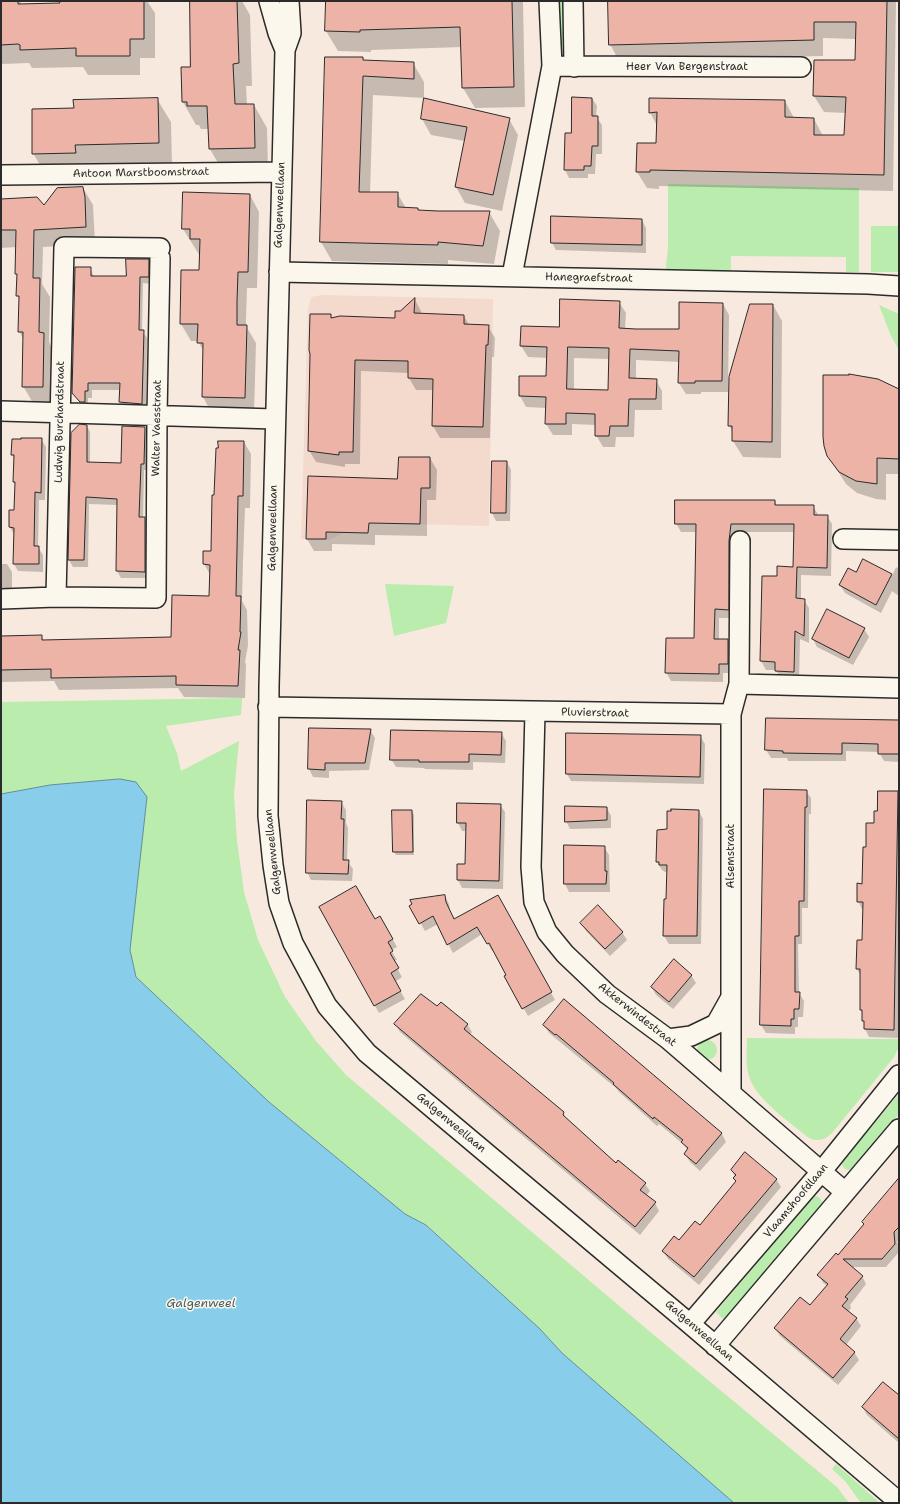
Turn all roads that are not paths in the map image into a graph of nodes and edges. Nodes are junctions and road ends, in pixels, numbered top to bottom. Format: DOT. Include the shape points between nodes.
graph roads {
  1 [pos="269,1"];
  2 [pos="290,1"];
  3 [pos="550,1"];
  4 [pos="573,1"];
  5 [pos="285,50"];
  6 [pos="552,66"];
  7 [pos="574,67"];
  8 [pos="801,67"];
  9 [pos="281,172"];
  10 [pos="1,175"];
  11 [pos="64,248"];
  12 [pos="278,272"];
  13 [pos="512,276"];
  14 [pos="899,286"];
  15 [pos="1,411"];
  16 [pos="61,413"];
  17 [pos="157,416"];
  18 [pos="275,419"];
  19 [pos="843,539"];
  20 [pos="899,540"];
  21 [pos="740,541"];
  22 [pos="56,597"];
  23 [pos="1,599"];
  24 [pos="739,684"];
  25 [pos="899,688"];
  26 [pos="268,707"];
  27 [pos="535,712"];
  28 [pos="731,714"];
  29 [pos="731,998"];
  30 [pos="668,1039"];
  31 [pos="899,1075"];
  32 [pos="731,1092"];
  33 [pos="899,1128"];
  34 [pos="821,1172"];
  35 [pos="845,1192"];
  36 [pos="690,1324"];
  37 [pos="715,1346"];
  38 [pos="899,1502"];
  1 -- 5 [label="street, Galgenweellaan"];
  2 -- 5 [label="street, Galgenweellaan" via="291,33"];
  3 -- 6 [label="street"];
  4 -- 7 [label="street"];
  5 -- 9 [label="street, Galgenweellaan"];
  6 -- 7 [label="street, Heer Van Bergenstraat"];
  6 -- 13 [label="street"];
  7 -- 8 [label="street, Heer Van Bergenstraat"];
  9 -- 10 [label="street, Antoon Marstboomstraat"];
  9 -- 12 [label="street, Galgenweellaan"];
  11 -- 16 [label="street, Ludwig Burchardstraat"];
  11 -- 17 [label="street, Walter Vaesstraat" via="160,253"];
  12 -- 13 [label="street, Hanegraefstraat"];
  12 -- 18 [label="street, Galgenweellaan"];
  13 -- 14 [label="street, Hanegraefstraat"];
  15 -- 16 [label="street"];
  16 -- 17 [label="street"];
  16 -- 22 [label="street, Ludwig Burchardstraat"];
  17 -- 18 [label="street"];
  17 -- 22 [label="street, Walter Vaesstraat" via="156,598"];
  18 -- 26 [label="street, Galgenweellaan"];
  19 -- 20 [label="street"];
  21 -- 24 [label="street"];
  22 -- 23 [label="street"];
  24 -- 25 [label="street"];
  24 -- 28 [label="street"];
  26 -- 27 [label="street, Pluvierstraat"];
  26 -- 36 [label="street, Galgenweellaan" via="268,816 279,903 293,943 327,1006 367,1053"];
  27 -- 28 [label="street, Pluvierstraat"];
  27 -- 30 [label="street, Akkerwindestraat" via="531,867 534,902 547,932 565,954 608,994"];
  28 -- 29 [label="street, Alsemstraat"];
  29 -- 30 [label="street, Alsemstraat" via="716,1024 691,1036"];
  29 -- 32 [label="street, Alsemstraat"];
  30 -- 32 [label="street, Akkerwindestraat"];
  31 -- 34 [label="street, Vlaamshoofdlaan"];
  32 -- 34 [label="street, Akkerwindestraat"];
  33 -- 35 [label="street"];
  34 -- 35 [label="street, Akkerwindestraat"];
  34 -- 36 [label="street, Vlaamshoofdlaan"];
  35 -- 37 [label="street"];
  36 -- 37 [label="street, Galgenweellaan"];
  37 -- 38 [label="street, Galgenweellaan"];
}
